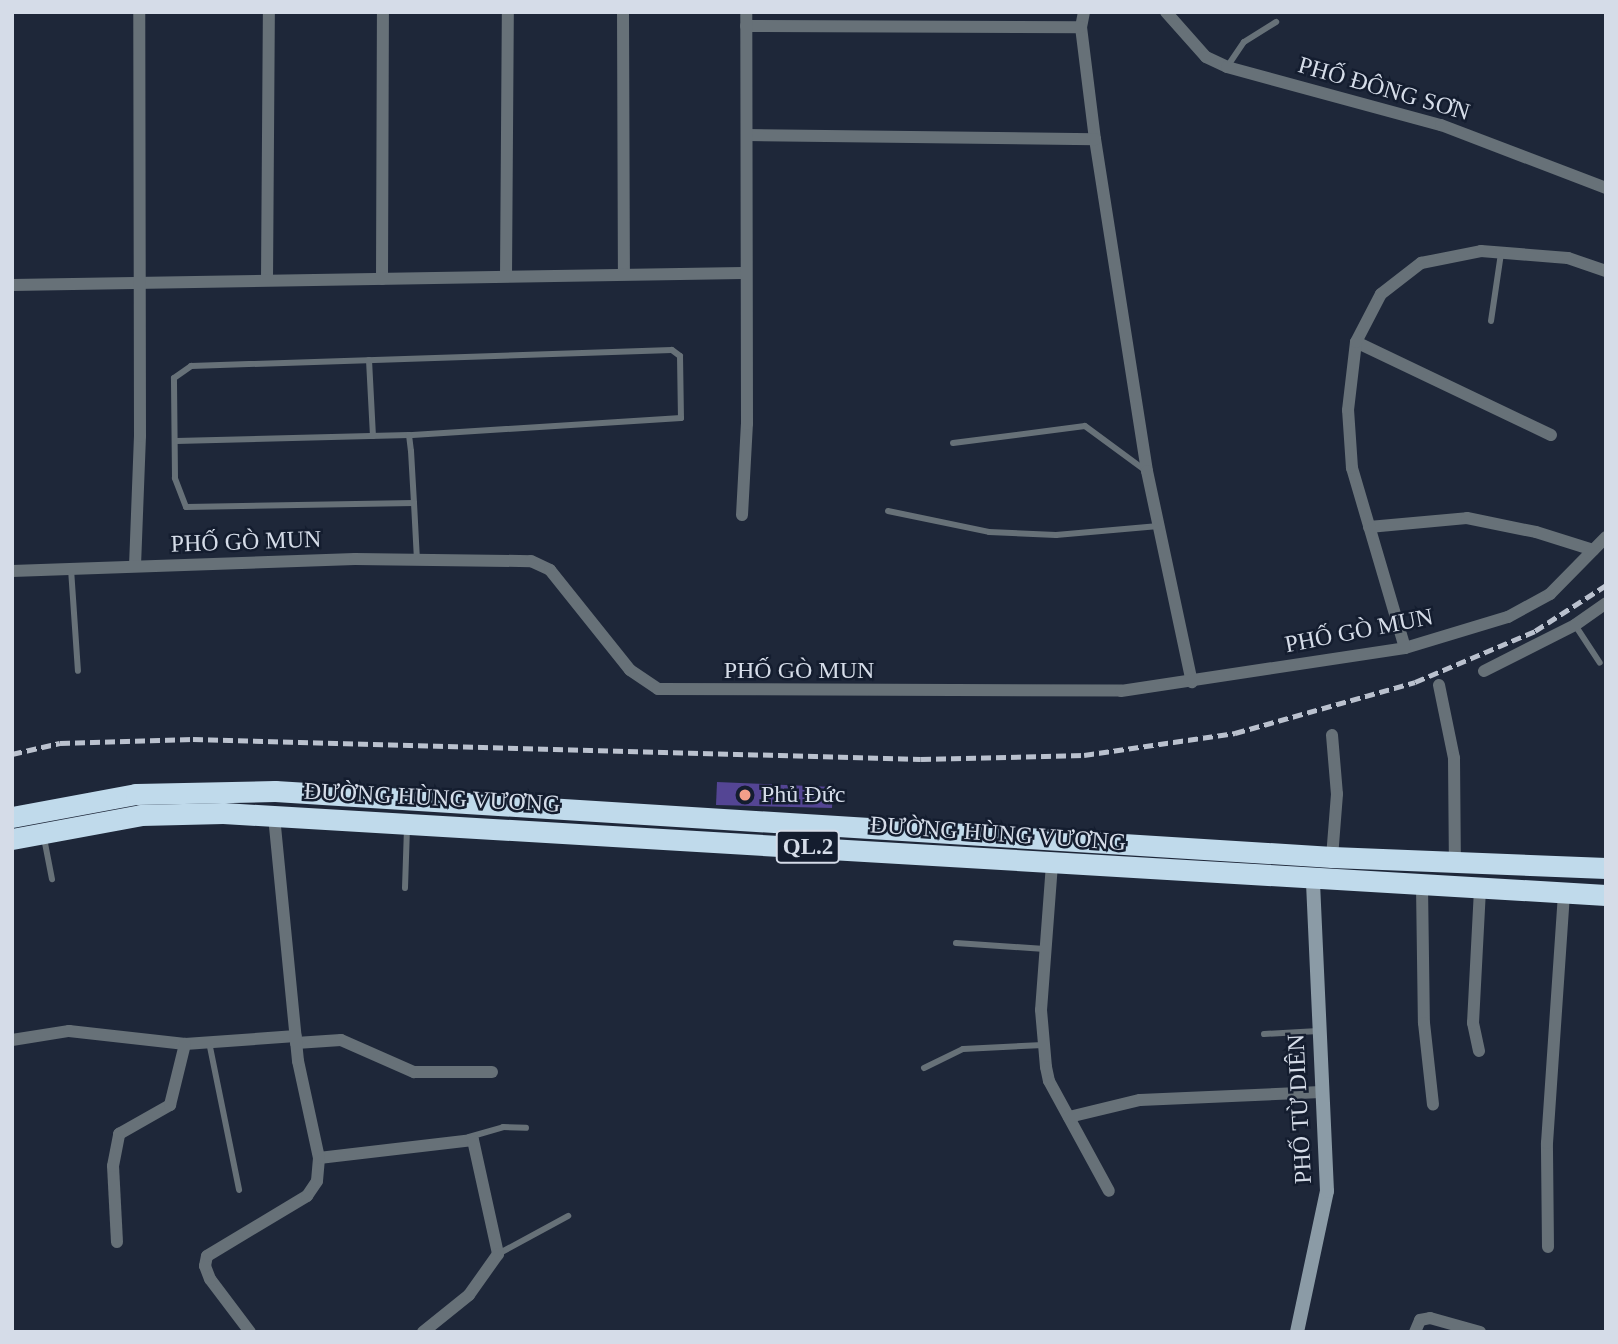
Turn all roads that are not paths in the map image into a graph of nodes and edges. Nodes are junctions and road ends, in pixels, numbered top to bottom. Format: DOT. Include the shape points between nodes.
graph roads {
  1 [pos="139,12"];
  2 [pos="269,12"];
  3 [pos="383,12"];
  4 [pos="508,12"];
  5 [pos="623,12"];
  6 [pos="1084,12"];
  7 [pos="1166,12"];
  8 [pos="746,19"];
  9 [pos="1276,22"];
  10 [pos="1081,27"];
  11 [pos="1227,67"];
  12 [pos="747,135"];
  13 [pos="1095,139"];
  14 [pos="1606,188"];
  15 [pos="1501,253"];
  16 [pos="1606,271"];
  17 [pos="624,273"];
  18 [pos="744,273"];
  19 [pos="506,276"];
  20 [pos="382,279"];
  21 [pos="267,280"];
  22 [pos="139,281"];
  23 [pos="12,285"];
  24 [pos="1491,321"];
  25 [pos="1356,342"];
  26 [pos="369,360"];
  27 [pos="409,435"];
  28 [pos="1551,435"];
  29 [pos="373,436"];
  30 [pos="176,441"];
  31 [pos="953,443"];
  32 [pos="1147,471"];
  33 [pos="414,503"];
  34 [pos="888,511"];
  35 [pos="742,515"];
  36 [pos="1159,526"];
  37 [pos="1369,527"];
  38 [pos="1606,537"];
  39 [pos="1593,550"];
  40 [pos="417,560"];
  41 [pos="135,566"];
  42 [pos="71,569"];
  43 [pos="12,571"];
  44 [pos="1606,603"];
  45 [pos="1575,625"];
  46 [pos="1405,648"];
  47 [pos="1600,663"];
  48 [pos="78,671"];
  49 [pos="1484,671"];
  50 [pos="1192,682"];
  51 [pos="1439,685"];
  52 [pos="1332,735"];
  53 [pos="274,815"];
  54 [pos="12,817"];
  55 [pos="408,822"];
  56 [pos="43,832"];
  57 [pos="12,839"];
  58 [pos="1332,857"];
  59 [pos="1455,863"];
  60 [pos="1052,864"];
  61 [pos="1606,868"];
  62 [pos="52,879"];
  63 [pos="1314,880"];
  64 [pos="1422,886"];
  65 [pos="405,888"];
  66 [pos="1480,890"];
  67 [pos="1564,895"];
  68 [pos="1606,895"];
  69 [pos="957,943"];
  70 [pos="1045,949"];
  71 [pos="1318,1031"];
  72 [pos="1264,1034"];
  73 [pos="12,1040"];
  74 [pos="296,1040"];
  75 [pos="209,1042"];
  76 [pos="185,1044"];
  77 [pos="1043,1045"];
  78 [pos="1479,1051"];
  79 [pos="924,1068"];
  80 [pos="492,1072"];
  81 [pos="1321,1092"];
  82 [pos="1433,1105"];
  83 [pos="1069,1118"];
  84 [pos="526,1128"];
  85 [pos="467,1138"];
  86 [pos="318,1158"];
  87 [pos="239,1190"];
  88 [pos="1109,1191"];
  89 [pos="568,1216"];
  90 [pos="117,1242"];
  91 [pos="1548,1247"];
  92 [pos="498,1254"];
  93 [pos="250,1332"];
  94 [pos="423,1332"];
  95 [pos="1297,1332"];
  96 [pos="1415,1332"];
  97 [pos="1480,1332"];
  1 -- 22 [label="street"];
  2 -- 21 [label="street"];
  3 -- 20 [label="street"];
  4 -- 19 [label="street"];
  5 -- 17 [label="street"];
  6 -- 10 [label="street"];
  7 -- 11 [label="street, PHỐ ĐÔNG SƠN" via="1206,57"];
  8 -- 10 [label="street"];
  8 -- 12 [label="street"];
  9 -- 11 [label="lane" via="1244,42"];
  10 -- 13 [label="street"];
  11 -- 14 [label="street, PHỐ ĐÔNG SƠN" via="1441,125"];
  12 -- 13 [label="street"];
  12 -- 18 [label="street"];
  13 -- 32 [label="street"];
  15 -- 16 [label="street" via="1568,258"];
  15 -- 24 [label="lane"];
  15 -- 25 [label="street" via="1481,251 1421,264 1381,294"];
  17 -- 18 [label="street"];
  17 -- 19 [label="street"];
  18 -- 35 [label="street" via="747,424"];
  19 -- 20 [label="street"];
  20 -- 21 [label="street"];
  21 -- 22 [label="street"];
  22 -- 23 [label="street"];
  22 -- 41 [label="street"];
  25 -- 28 [label="street"];
  25 -- 37 [label="street" via="1348,410 1352,468"];
  26 -- 27 [label="lane" via="672,350 683,364 681,418"];
  26 -- 29 [label="lane"];
  26 -- 30 [label="lane" via="181,369 174,378"];
  27 -- 29 [label="lane"];
  27 -- 33 [label="lane"];
  29 -- 30 [label="lane"];
  30 -- 33 [label="lane" via="175,478 186,507"];
  31 -- 32 [label="lane" via="1085,426"];
  32 -- 36 [label="street"];
  33 -- 40 [label="lane"];
  34 -- 36 [label="lane" via="989,532 1056,535"];
  36 -- 50 [label="street"];
  37 -- 39 [label="street" via="1467,518"];
  37 -- 46 [label="street"];
  38 -- 39 [label="street, PHỐ GÒ MUN"];
  39 -- 46 [label="street, PHỐ GÒ MUN" via="1550,594 1508,617"];
  40 -- 41 [label="street, PHỐ GÒ MUN"];
  40 -- 50 [label="street, PHỐ GÒ MUN" via="542,564 630,670 658,689 1121,691"];
  41 -- 42 [label="street, PHỐ GÒ MUN"];
  42 -- 43 [label="street, PHỐ GÒ MUN"];
  42 -- 48 [label="lane"];
  44 -- 45 [label="street"];
  45 -- 47 [label="lane"];
  45 -- 49 [label="street"];
  46 -- 50 [label="street, PHỐ GÒ MUN"];
  51 -- 59 [label="street" via="1454,758"];
  52 -- 58 [label="street" via="1337,794"];
  53 -- 55 [label="highway, ĐƯỜNG HÙNG VƯƠNG / QL.2"];
  53 -- 56 [label="highway, ĐƯỜNG HÙNG VƯƠNG / QL.2" via="141,816"];
  53 -- 74 [label="street"];
  54 -- 58 [label="highway, ĐƯỜNG HÙNG VƯƠNG / QL.2" via="136,794 237,789"];
  55 -- 60 [label="highway, ĐƯỜNG HÙNG VƯƠNG / QL.2"];
  55 -- 65 [label="lane"];
  56 -- 57 [label="highway, ĐƯỜNG HÙNG VƯƠNG / QL.2"];
  56 -- 62 [label="lane"];
  58 -- 59 [label="highway, ĐƯỜNG HÙNG VƯƠNG / QL.2"];
  59 -- 61 [label="highway, ĐƯỜNG HÙNG VƯƠNG / QL.2"];
  60 -- 63 [label="highway, ĐƯỜNG HÙNG VƯƠNG / QL.2"];
  60 -- 70 [label="street"];
  63 -- 64 [label="highway, ĐƯỜNG HÙNG VƯƠNG / QL.2"];
  63 -- 71 [label="street, PHỐ TỪ DIÊN"];
  64 -- 66 [label="highway, ĐƯỜNG HÙNG VƯƠNG / QL.2"];
  64 -- 82 [label="street" via="1424,1023"];
  66 -- 67 [label="highway, ĐƯỜNG HÙNG VƯƠNG / QL.2"];
  66 -- 78 [label="street" via="1473,1023"];
  67 -- 68 [label="highway, ĐƯỜNG HÙNG VƯƠNG / QL.2"];
  67 -- 91 [label="street" via="1547,1143"];
  69 -- 70 [label="lane"];
  70 -- 77 [label="street"];
  71 -- 72 [label="lane"];
  71 -- 81 [label="street, PHỐ TỪ DIÊN"];
  73 -- 76 [label="street" via="69,1031"];
  74 -- 75 [label="street"];
  74 -- 80 [label="street" via="341,1040 414,1072"];
  74 -- 86 [label="street"];
  75 -- 76 [label="street"];
  75 -- 87 [label="lane"];
  76 -- 90 [label="street" via="170,1105 119,1134 113,1166"];
  77 -- 79 [label="lane" via="964,1049"];
  77 -- 83 [label="street" via="1048,1082"];
  81 -- 83 [label="street" via="1140,1100"];
  81 -- 95 [label="street, PHỐ TỪ DIÊN" via="1327,1191 1316,1262"];
  83 -- 88 [label="street"];
  84 -- 85 [label="lane" via="503,1127"];
  85 -- 86 [label="street"];
  85 -- 92 [label="street" via="476,1146"];
  86 -- 93 [label="street" via="317,1181 307,1196 207,1256 210,1279"];
  89 -- 92 [label="lane"];
  92 -- 94 [label="street" via="469,1295"];
  96 -- 97 [label="street" via="1420,1320 1430,1318"];
}
